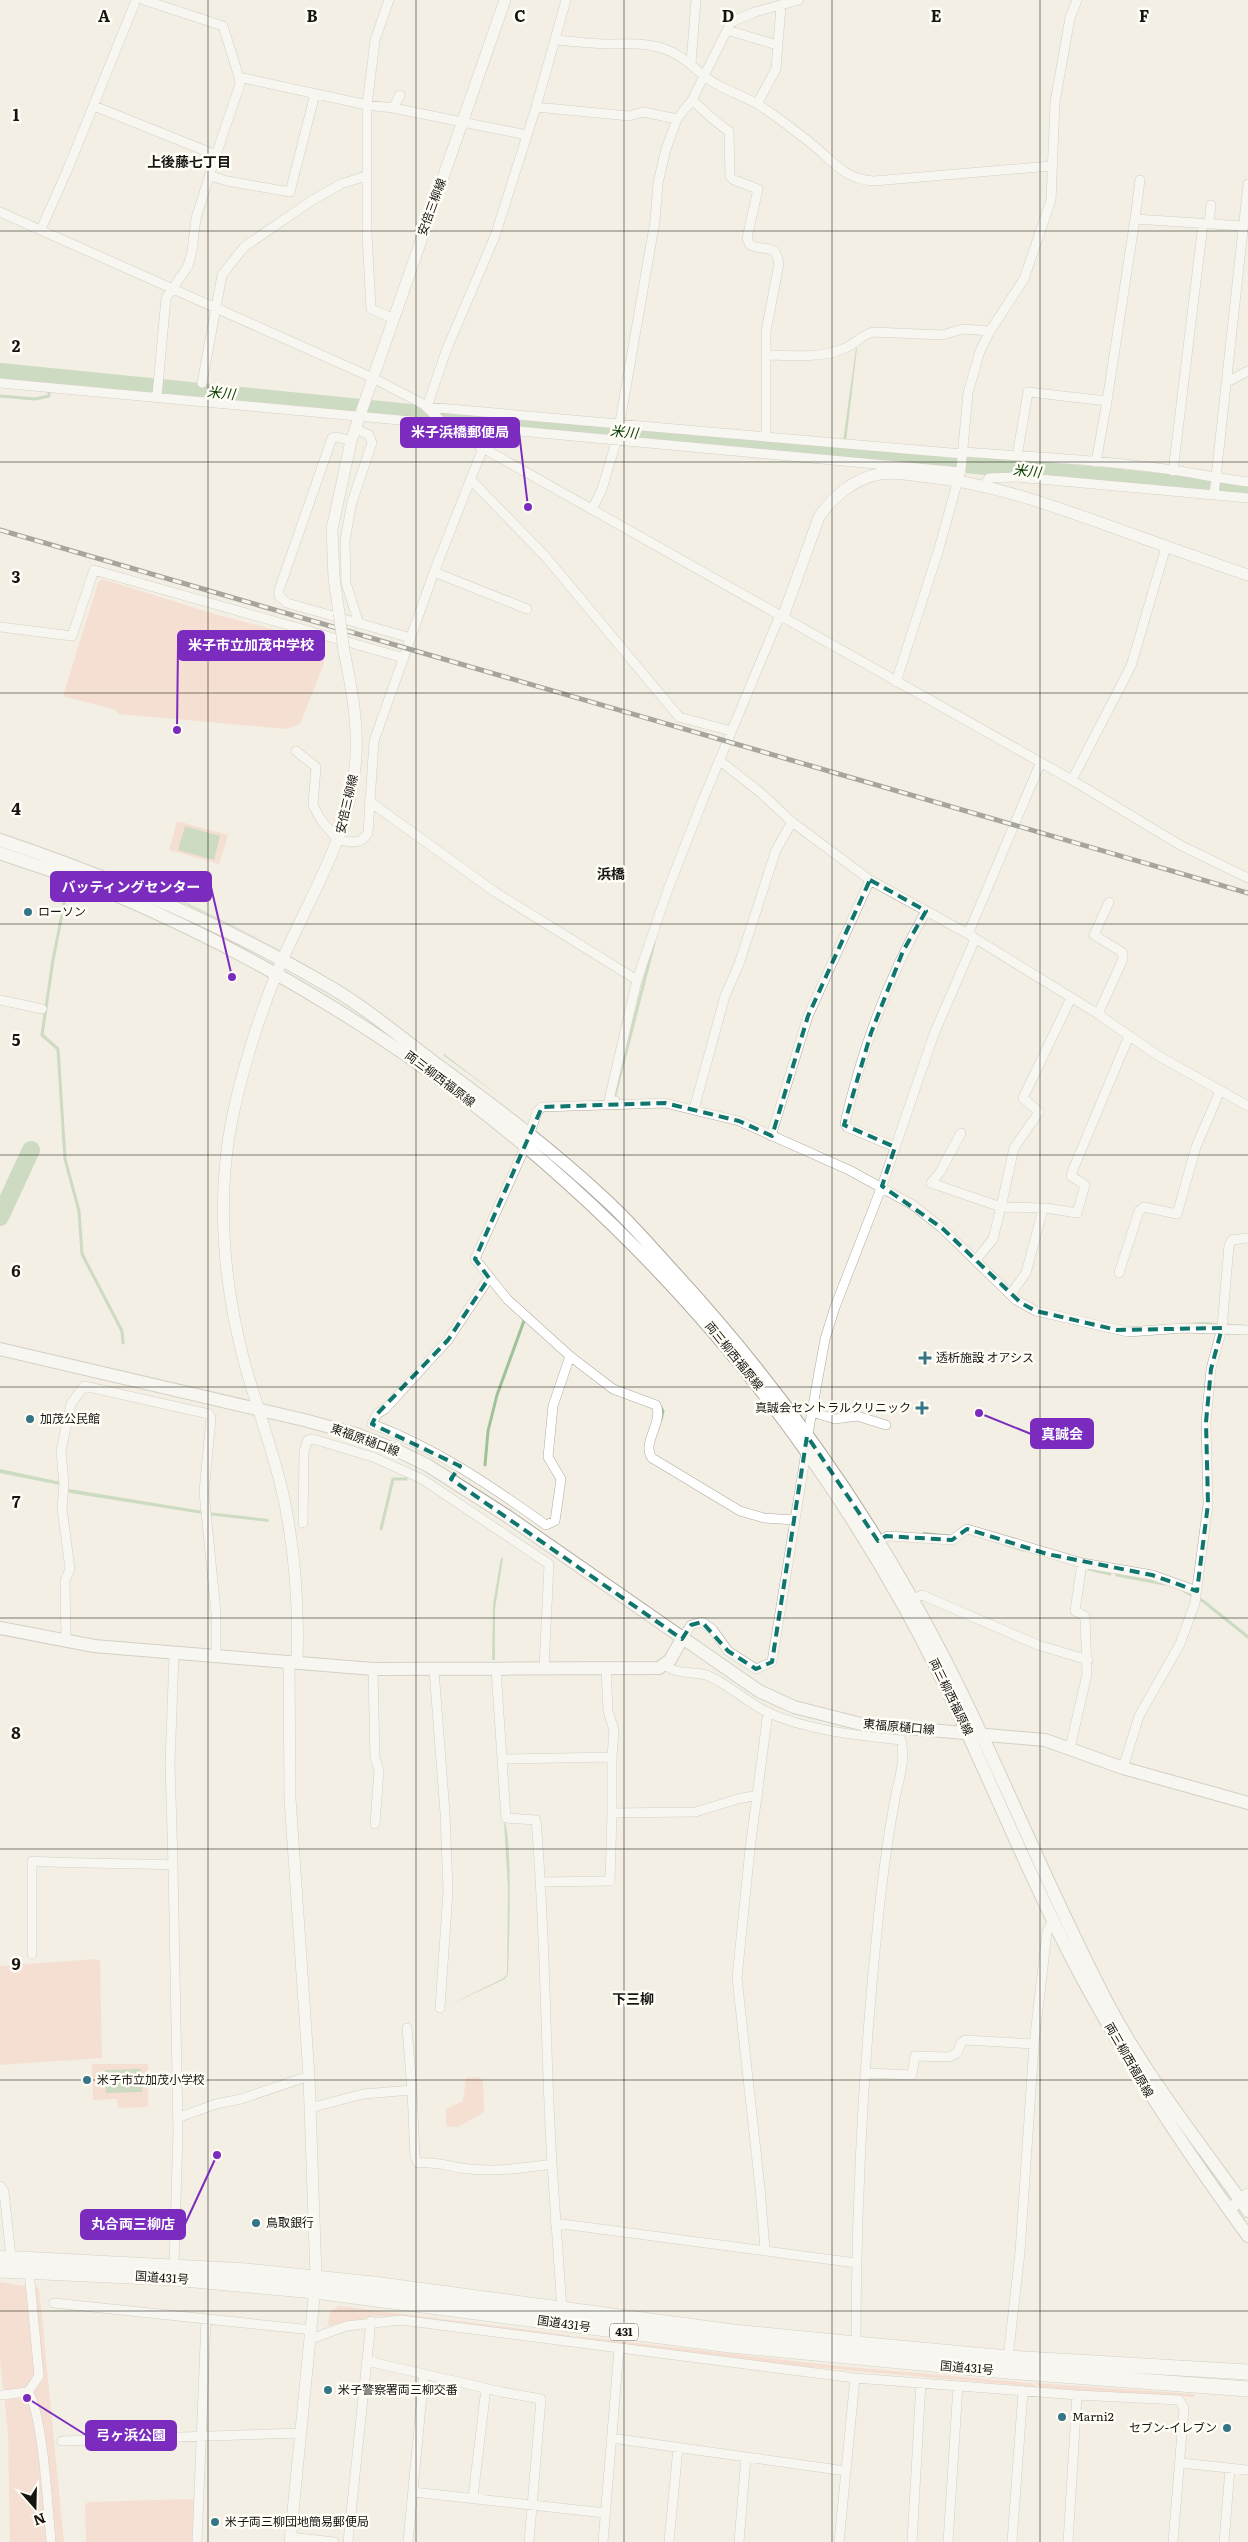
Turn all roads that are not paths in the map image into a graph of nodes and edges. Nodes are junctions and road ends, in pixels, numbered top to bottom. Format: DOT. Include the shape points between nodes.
graph roads {
  1 [pos="136,0"];
  2 [pos="144,0"];
  3 [pos="389,0"];
  4 [pos="505,0"];
  5 [pos="566,0"];
  6 [pos="696,0"];
  7 [pos="799,0"];
  8 [pos="1078,0"];
  9 [pos="781,6"];
  10 [pos="727,30"];
  11 [pos="555,40"];
  12 [pos="777,45"];
  13 [pos="692,62"];
  14 [pos="703,75"];
  15 [pos="239,77"];
  16 [pos="315,94"];
  17 [pos="400,95"];
  18 [pos="692,100"];
  19 [pos="757,104"];
  20 [pos="367,105"];
  21 [pos="94,106"];
  22 [pos="536,107"];
  23 [pos="393,108"];
  24 [pos="677,119"];
  25 [pos="462,123"];
  26 [pos="527,135"];
  27 [pos="216,155"];
  28 [pos="1051,166"];
  29 [pos="211,176"];
  30 [pos="366,176"];
  31 [pos="1140,180"];
  32 [pos="1248,184"];
  33 [pos="1211,205"];
  34 [pos="0,212"];
  35 [pos="1135,219"];
  36 [pos="1206,224"];
  37 [pos="1243,226"];
  38 [pos="41,230"];
  39 [pos="173,289"];
  40 [pos="216,309"];
  41 [pos="392,318"];
  42 [pos="990,331"];
  43 [pos="766,355"];
  44 [pos="1248,371"];
  45 [pos="373,378"];
  46 [pos="1227,382"];
  47 [pos="0,383"];
  48 [pos="202,383"];
  49 [pos="157,391"];
  50 [pos="1107,401"];
  51 [pos="429,408"];
  52 [pos="362,415"];
  53 [pos="444,423"];
  54 [pos="618,425"];
  55 [pos="356,429"];
  56 [pos="766,437"];
  57 [pos="617,440"];
  58 [pos="351,441"];
  59 [pos="484,448"];
  60 [pos="963,455"];
  61 [pos="1017,456"];
  62 [pos="1096,462"];
  63 [pos="1173,470"];
  64 [pos="960,474"];
  65 [pos="470,478"];
  66 [pos="1216,479"];
  67 [pos="1248,482"];
  68 [pos="985,485"];
  69 [pos="1214,495"];
  70 [pos="1248,498"];
  71 [pos="592,510"];
  72 [pos="1166,547"];
  73 [pos="434,572"];
  74 [pos="1248,575"];
  75 [pos="527,609"];
  76 [pos="782,616"];
  77 [pos="359,624"];
  78 [pos="0,627"];
  79 [pos="411,638"];
  80 [pos="404,658"];
  81 [pos="896,682"];
  82 [pos="731,731"];
  83 [pos="296,751"];
  84 [pos="719,760"];
  85 [pos="1040,764"];
  86 [pos="1072,780"];
  87 [pos="369,801"];
  88 [pos="792,822"];
  89 [pos="0,840"];
  90 [pos="338,840"];
  91 [pos="0,853"];
  92 [pos="1248,878"];
  93 [pos="870,880"];
  94 [pos="1108,902"];
  95 [pos="926,911"];
  96 [pos="972,936"];
  97 [pos="282,959"];
  98 [pos="277,974"];
  99 [pos="637,980"];
  100 [pos="1071,998"];
  101 [pos="0,1000"];
  102 [pos="42,1009"];
  103 [pos="1098,1014"];
  104 [pos="1129,1036"];
  105 [pos="1220,1091"];
  106 [pos="614,1104"];
  107 [pos="1248,1106"];
  108 [pos="694,1109"];
  109 [pos="961,1133"];
  110 [pos="772,1136"];
  111 [pos="527,1139"];
  112 [pos="895,1147"];
  113 [pos="882,1186"];
  114 [pos="1001,1207"];
  115 [pos="1043,1209"];
  116 [pos="1248,1238"];
  117 [pos="976,1260"];
  118 [pos="1119,1273"];
  119 [pos="490,1278"];
  120 [pos="1011,1294"];
  121 [pos="1222,1328"];
  122 [pos="1248,1330"];
  123 [pos="0,1349"];
  124 [pos="570,1356"];
  125 [pos="118,1376"];
  126 [pos="115,1393"];
  127 [pos="258,1409"];
  128 [pos="812,1412"];
  129 [pos="886,1425"];
  130 [pos="808,1436"];
  131 [pos="806,1451"];
  132 [pos="460,1466"];
  133 [pos="451,1480"];
  134 [pos="444,1492"];
  135 [pos="795,1520"];
  136 [pos="303,1523"];
  137 [pos="878,1542"];
  138 [pos="1082,1563"];
  139 [pos="1197,1591"];
  140 [pos="913,1599"];
  141 [pos="0,1628"];
  142 [pos="682,1639"];
  143 [pos="66,1640"];
  144 [pos="174,1654"];
  145 [pos="216,1657"];
  146 [pos="1088,1660"];
  147 [pos="293,1662"];
  148 [pos="666,1665"];
  149 [pos="544,1668"];
  150 [pos="606,1668"];
  151 [pos="373,1669"];
  152 [pos="434,1670"];
  153 [pos="496,1670"];
  154 [pos="768,1712"];
  155 [pos="975,1734"];
  156 [pos="1070,1748"];
  157 [pos="612,1757"];
  158 [pos="502,1759"];
  159 [pos="1123,1768"];
  160 [pos="758,1796"];
  161 [pos="1248,1803"];
  162 [pos="612,1813"];
  163 [pos="375,1824"];
  164 [pos="174,1865"];
  165 [pos="542,1882"];
  166 [pos="1053,1920"];
  167 [pos="32,1954"];
  168 [pos="440,2008"];
  169 [pos="407,2028"];
  170 [pos="1034,2044"];
  171 [pos="866,2073"];
  172 [pos="309,2076"];
  173 [pos="412,2090"];
  174 [pos="310,2108"];
  175 [pos="177,2118"];
  176 [pos="552,2164"];
  177 [pos="0,2186"];
  178 [pos="1244,2196"];
  179 [pos="2,2210"];
  180 [pos="1230,2211"];
  181 [pos="1248,2211"];
  182 [pos="556,2222"];
  183 [pos="1248,2236"];
  184 [pos="765,2250"];
  185 [pos="6,2257"];
  186 [pos="856,2263"];
  187 [pos="174,2265"];
  188 [pos="0,2270"];
  189 [pos="29,2271"];
  190 [pos="315,2284"];
  191 [pos="54,2303"];
  192 [pos="562,2310"];
  193 [pos="206,2319"];
  194 [pos="371,2322"];
  195 [pos="311,2334"];
  196 [pos="856,2344"];
  197 [pos="619,2349"];
  198 [pos="1008,2358"];
  199 [pos="367,2361"];
  200 [pos="1248,2372"];
  201 [pos="424,2374"];
  202 [pos="855,2378"];
  203 [pos="921,2383"];
  204 [pos="958,2386"];
  205 [pos="486,2388"];
  206 [pos="1248,2388"];
  207 [pos="1023,2391"];
  208 [pos="28,2392"];
  209 [pos="2,2395"];
  210 [pos="1077,2395"];
  211 [pos="301,2433"];
  212 [pos="201,2436"];
  213 [pos="611,2438"];
  214 [pos="62,2441"];
  215 [pos="678,2448"];
  216 [pos="746,2458"];
  217 [pos="1181,2463"];
  218 [pos="1230,2469"];
  219 [pos="846,2470"];
  220 [pos="1248,2470"];
  221 [pos="413,2492"];
  222 [pos="473,2498"];
  223 [pos="532,2506"];
  224 [pos="605,2512"];
  225 [pos="290,2540"];
  226 [pos="51,2542"];
  227 [pos="198,2542"];
  228 [pos="334,2542"];
  229 [pos="348,2542"];
  230 [pos="408,2542"];
  231 [pos="529,2542"];
  232 [pos="602,2542"];
  233 [pos="670,2542"];
  234 [pos="739,2542"];
  235 [pos="839,2542"];
  236 [pos="912,2542"];
  237 [pos="948,2542"];
  238 [pos="1012,2542"];
  239 [pos="1068,2542"];
  240 [pos="1173,2542"];
  241 [pos="1224,2542"];
  1 -- 21 [label="street"];
  2 -- 15 [label="street" via="223,26"];
  3 -- 20 [label="street" via="375,40"];
  4 -- 25 [label="street, 安倍三柳線"];
  5 -- 11 [label="street"];
  6 -- 13 [label="street"];
  7 -- 9 [label="street"];
  8 -- 28 [label="street" via="1070,18 1055,102"];
  9 -- 10 [label="street" via="731,22"];
  9 -- 12 [label="street"];
  10 -- 12 [label="street"];
  10 -- 14 [label="street"];
  11 -- 13 [label="street" via="608,44 633,42 670,51"];
  11 -- 22 [label="street"];
  12 -- 19 [label="street" via="776,69"];
  13 -- 14 [label="street"];
  14 -- 18 [label="street"];
  14 -- 19 [label="street"];
  15 -- 16 [label="street"];
  15 -- 27 [label="street" via="240,84"];
  16 -- 20 [label="street"];
  16 -- 29 [label="street" via="290,192"];
  17 -- 23 [label="street"];
  18 -- 24 [label="street"];
  18 -- 43 [label="street" via="707,112 710,119 729,131 730,176 758,188 747,238 750,245 773,250 778,255 766,331"];
  19 -- 28 [label="street" via="810,142 842,171 860,180"];
  20 -- 23 [label="street"];
  20 -- 30 [label="street"];
  21 -- 27 [label="street"];
  21 -- 38 [label="street"];
  22 -- 24 [label="street" via="629,116 643,112"];
  22 -- 26 [label="street"];
  23 -- 25 [label="street"];
  24 -- 54 [label="street" via="658,183 655,222"];
  25 -- 26 [label="street"];
  25 -- 41 [label="street, 安倍三柳線"];
  26 -- 51 [label="street" via="495,236 446,351"];
  27 -- 29 [label="street"];
  28 -- 42 [label="street" via="1051,200 1032,258 1024,279"];
  29 -- 39 [label="street" via="196,218 188,266"];
  30 -- 40 [label="street" via="341,184 244,247 222,275"];
  30 -- 41 [label="street" via="371,309"];
  31 -- 35 [label="street"];
  32 -- 37 [label="street"];
  33 -- 36 [label="street"];
  34 -- 38 [label="street"];
  35 -- 36 [label="street"];
  35 -- 50 [label="street"];
  36 -- 37 [label="street"];
  36 -- 63 [label="street"];
  37 -- 46 [label="street"];
  38 -- 39 [label="street"];
  39 -- 40 [label="street"];
  39 -- 49 [label="street" via="166,298"];
  40 -- 45 [label="street"];
  40 -- 48 [label="street"];
  41 -- 45 [label="street, 安倍三柳線"];
  42 -- 43 [label="street" via="963,329 942,335 873,332 832,353"];
  42 -- 60 [label="street" via="980,351 968,393"];
  43 -- 56 [label="street"];
  44 -- 46 [label="street"];
  45 -- 51 [label="street"];
  45 -- 52 [label="street, 安倍三柳線"];
  46 -- 66 [label="street"];
  47 -- 49 [label="street"];
  49 -- 52 [label="street"];
  50 -- 61 [label="street" via="1028,392"];
  50 -- 62 [label="street"];
  51 -- 53 [label="street"];
  51 -- 54 [label="street"];
  52 -- 53 [label="street"];
  52 -- 55 [label="street, 安倍三柳線"];
  53 -- 57 [label="street"];
  53 -- 59 [label="street"];
  54 -- 56 [label="street"];
  54 -- 57 [label="street"];
  55 -- 58 [label="street, 安倍三柳線"];
  55 -- 77 [label="street" via="370,435 372,443 352,502 345,540 346,583"];
  56 -- 60 [label="street"];
  57 -- 64 [label="street"];
  57 -- 71 [label="street"];
  58 -- 77 [label="street" via="337,436 332,438 279,596 286,603"];
  58 -- 90 [label="street, 安倍三柳線, bridge" via="332,529 334,578 351,687 356,756"];
  59 -- 65 [label="street"];
  59 -- 71 [label="street"];
  60 -- 61 [label="street"];
  60 -- 64 [label="street"];
  61 -- 62 [label="street"];
  62 -- 63 [label="street"];
  63 -- 66 [label="street"];
  64 -- 68 [label="street"];
  64 -- 76 [label="street" via="880,474 842,490 819,517"];
  64 -- 81 [label="street"];
  65 -- 73 [label="street"];
  65 -- 82 [label="street" via="545,556 679,717"];
  66 -- 67 [label="street"];
  66 -- 69 [label="street"];
  68 -- 69 [label="street" via="989,478 1017,477"];
  68 -- 72 [label="street"];
  69 -- 70 [label="street"];
  71 -- 76 [label="street"];
  72 -- 74 [label="street"];
  72 -- 86 [label="street" via="1131,666"];
  73 -- 75 [label="street"];
  73 -- 79 [label="street"];
  76 -- 81 [label="street"];
  76 -- 82 [label="street"];
  77 -- 79 [label="street"];
  78 -- 80 [label="street" via="72,636 94,570"];
  79 -- 80 [label="street"];
  80 -- 87 [label="street" via="374,742"];
  81 -- 85 [label="street"];
  82 -- 84 [label="street"];
  83 -- 90 [label="street" via="316,767 313,805"];
  84 -- 88 [label="street"];
  84 -- 99 [label="street"];
  85 -- 86 [label="street"];
  85 -- 96 [label="street"];
  86 -- 92 [label="street" via="1180,845"];
  87 -- 90 [label="street" via="368,833 364,839 358,842"];
  87 -- 99 [label="street" via="495,892"];
  88 -- 93 [label="street"];
  88 -- 108 [label="street" via="776,850 739,964 725,996"];
  89 -- 97 [label="main road, 両三柳西福原線" via="194,916"];
  90 -- 97 [label="street, 安倍三柳線"];
  91 -- 98 [label="main road, 両三柳西福原線" via="105,891"];
  93 -- 95 [label="street"];
  93 -- 110 [label="street" via="808,1016"];
  94 -- 103 [label="street" via="1094,935 1118,947 1123,959"];
  95 -- 96 [label="street"];
  95 -- 112 [label="street" via="904,950 871,1033 845,1123 847,1127"];
  96 -- 100 [label="street"];
  96 -- 112 [label="street"];
  97 -- 98 [label="street, 安倍三柳線"];
  97 -- 111 [label="main road, 両三柳西福原線" via="332,988"];
  98 -- 111 [label="main road, 両三柳西福原線" via="408,1054"];
  98 -- 127 [label="street, 安倍三柳線" via="234,1110 224,1190 224,1255 228,1282 237,1334"];
  99 -- 106 [label="street" via="610,1100"];
  100 -- 103 [label="street"];
  100 -- 114 [label="street" via="1023,1098 1039,1112 1014,1148"];
  101 -- 102 [label="street"];
  103 -- 104 [label="street"];
  104 -- 105 [label="street"];
  104 -- 115 [label="street" via="1072,1172 1071,1176 1085,1185 1077,1213"];
  105 -- 107 [label="street"];
  105 -- 118 [label="street" via="1196,1147 1177,1214 1144,1207 1139,1211"];
  106 -- 108 [label="street" via="665,1103"];
  106 -- 111 [label="street" via="542,1106"];
  108 -- 110 [label="street" via="739,1121"];
  109 -- 114 [label="street" via="940,1172 930,1183"];
  110 -- 113 [label="street"];
  111 -- 119 [label="street" via="475,1259"];
  111 -- 130 [label="main road, 両三柳西福原線" via="608,1202 656,1252 710,1311"];
  111 -- 131 [label="main road, 両三柳西福原線" via="642,1252 716,1333"];
  112 -- 113 [label="street"];
  113 -- 117 [label="street" via="913,1205"];
  113 -- 128 [label="street" via="825,1338"];
  114 -- 115 [label="street"];
  114 -- 117 [label="street" via="993,1239"];
  115 -- 120 [label="street" via="1026,1272"];
  116 -- 121 [label="street" via="1229,1242"];
  117 -- 120 [label="street"];
  119 -- 124 [label="street" via="507,1299"];
  119 -- 132 [label="street" via="448,1340 385,1409 376,1414 372,1424 402,1435"];
  120 -- 121 [label="street" via="1036,1311 1117,1330"];
  121 -- 122 [label="street"];
  121 -- 139 [label="street" via="1210,1378 1206,1422 1208,1504"];
  123 -- 125 [label="main road, 東福原樋口線"];
  124 -- 132 [label="street" via="553,1406 548,1457 562,1478 554,1521 546,1525"];
  124 -- 135 [label="street" via="613,1389 656,1405 658,1414 648,1450 652,1458 740,1511 764,1518"];
  125 -- 126 [label="street"];
  125 -- 127 [label="main road, 東福原樋口線"];
  126 -- 143 [label="street" via="84,1386 80,1389 71,1404 63,1434 62,1508 70,1569 65,1581"];
  126 -- 145 [label="street" via="190,1408 209,1414 211,1418 204,1492 216,1613"];
  127 -- 133 [label="main road, 東福原樋口線" via="356,1434 418,1461"];
  127 -- 147 [label="street, 安倍三柳線" via="281,1487 293,1547"];
  128 -- 129 [label="street" via="835,1419 857,1416"];
  128 -- 130 [label="street"];
  130 -- 131 [label="street"];
  130 -- 137 [label="main road, 両三柳西福原線"];
  131 -- 135 [label="street"];
  131 -- 155 [label="main road, 両三柳西福原線" via="892,1586"];
  132 -- 133 [label="street"];
  133 -- 134 [label="street"];
  133 -- 142 [label="main road, 東福原樋口線"];
  134 -- 136 [label="street" via="373,1457 308,1440 304,1446"];
  134 -- 149 [label="street" via="549,1564"];
  135 -- 142 [label="street" via="772,1662 756,1669 728,1651 713,1630 702,1622 691,1625"];
  137 -- 138 [label="street" via="888,1536 952,1540 965,1532"];
  137 -- 140 [label="main road, 両三柳西福原線"];
  138 -- 139 [label="street" via="1152,1575"];
  138 -- 146 [label="street" via="1075,1611 1085,1616"];
  139 -- 159 [label="street" via="1180,1644 1139,1716"];
  140 -- 146 [label="street" via="922,1595 1038,1645"];
  140 -- 155 [label="main road, 両三柳西福原線"];
  141 -- 143 [label="main road"];
  142 -- 148 [label="main road"];
  142 -- 155 [label="main road, 東福原樋口線" via="759,1691 794,1707 861,1724"];
  143 -- 144 [label="main road"];
  144 -- 145 [label="main road"];
  144 -- 164 [label="street" via="170,1763"];
  145 -- 147 [label="main road"];
  146 -- 156 [label="street"];
  147 -- 151 [label="main road"];
  147 -- 172 [label="street, 安倍三柳線" via="290,1798"];
  148 -- 150 [label="main road" via="659,1668"];
  148 -- 154 [label="street" via="670,1670 706,1675"];
  149 -- 150 [label="main road"];
  149 -- 153 [label="main road"];
  150 -- 157 [label="street" via="608,1711 614,1730"];
  151 -- 152 [label="main road"];
  151 -- 163 [label="street" via="375,1758 379,1770"];
  152 -- 153 [label="main road"];
  152 -- 168 [label="street" via="448,1891"];
  153 -- 158 [label="street"];
  154 -- 160 [label="street"];
  154 -- 171 [label="street" via="834,1732 900,1740 904,1754 879,1911"];
  155 -- 156 [label="main road, 東福原樋口線" via="1045,1740"];
  155 -- 166 [label="main road, 両三柳西福原線"];
  155 -- 178 [label="main road, 両三柳西福原線" via="1110,2008 1192,2138"];
  156 -- 159 [label="main road, 東福原樋口線"];
  157 -- 158 [label="street"];
  157 -- 162 [label="street"];
  158 -- 165 [label="street" via="506,1818 536,1820"];
  159 -- 161 [label="main road, 東福原樋口線"];
  160 -- 162 [label="street" via="694,1812"];
  160 -- 184 [label="street" via="737,1978"];
  162 -- 165 [label="street" via="610,1881"];
  164 -- 167 [label="street" via="32,1861"];
  164 -- 175 [label="street"];
  165 -- 176 [label="street"];
  166 -- 170 [label="street" via="1048,1932"];
  166 -- 180 [label="main road, 両三柳西福原線" via="1146,2090"];
  169 -- 173 [label="street"];
  170 -- 171 [label="street" via="966,2040 957,2053 949,2057 915,2056 912,2075"];
  170 -- 198 [label="street" via="1020,2252"];
  171 -- 186 [label="street"];
  172 -- 174 [label="street, 安倍三柳線"];
  172 -- 175 [label="street"];
  173 -- 174 [label="street" via="363,2094"];
  173 -- 176 [label="street" via="414,2156 418,2163 440,2162 461,2168 509,2170"];
  174 -- 190 [label="street, 安倍三柳線"];
  175 -- 187 [label="street"];
  176 -- 182 [label="street"];
  177 -- 179 [label="street" via="4,2192"];
  178 -- 180 [label="street"];
  178 -- 181 [label="main road, 両三柳西福原線"];
  179 -- 185 [label="street"];
  180 -- 183 [label="main road, 両三柳西福原線"];
  182 -- 184 [label="street"];
  182 -- 192 [label="street"];
  184 -- 186 [label="street"];
  185 -- 187 [label="highway, 国道431号 / 431"];
  186 -- 196 [label="street"];
  187 -- 190 [label="highway, 国道431号 / 431"];
  188 -- 189 [label="highway, 国道431号 / 431"];
  189 -- 190 [label="highway, 国道431号 / 431"];
  189 -- 208 [label="street" via="39,2376"];
  190 -- 192 [label="highway, 国道431号 / 431"];
  190 -- 195 [label="street, 安倍三柳線"];
  190 -- 206 [label="highway, 国道431号 / 431" via="730,2345 987,2370"];
  191 -- 193 [label="street"];
  192 -- 196 [label="highway, 国道431号 / 431"];
  193 -- 195 [label="street"];
  193 -- 212 [label="street"];
  194 -- 195 [label="street"];
  194 -- 197 [label="street" via="401,2320"];
  194 -- 199 [label="street"];
  195 -- 211 [label="street, 安倍三柳線"];
  196 -- 198 [label="highway, 国道431号 / 431"];
  197 -- 202 [label="street"];
  197 -- 213 [label="street"];
  198 -- 200 [label="highway, 国道431号 / 431"];
  199 -- 201 [label="street"];
  199 -- 229 [label="street"];
  201 -- 205 [label="street"];
  201 -- 221 [label="street"];
  202 -- 203 [label="street"];
  202 -- 219 [label="street"];
  203 -- 204 [label="street"];
  203 -- 236 [label="street"];
  204 -- 207 [label="street"];
  204 -- 237 [label="street"];
  205 -- 222 [label="street"];
  205 -- 223 [label="street" via="541,2399"];
  207 -- 210 [label="street"];
  207 -- 238 [label="street"];
  208 -- 209 [label="street"];
  208 -- 226 [label="street" via="38,2422"];
  210 -- 217 [label="street" via="1181,2401 1184,2408"];
  210 -- 239 [label="street"];
  211 -- 212 [label="street"];
  211 -- 225 [label="street, 安倍三柳線"];
  212 -- 214 [label="street"];
  212 -- 227 [label="street"];
  213 -- 215 [label="street"];
  213 -- 224 [label="street"];
  215 -- 216 [label="street"];
  215 -- 233 [label="street"];
  216 -- 219 [label="street"];
  216 -- 234 [label="street"];
  217 -- 218 [label="street"];
  217 -- 240 [label="street"];
  218 -- 220 [label="street"];
  218 -- 241 [label="street"];
  219 -- 235 [label="street"];
  221 -- 222 [label="street"];
  221 -- 230 [label="street"];
  222 -- 223 [label="street"];
  223 -- 224 [label="street"];
  223 -- 231 [label="street"];
  224 -- 232 [label="street"];
  225 -- 228 [label="street"];
}
